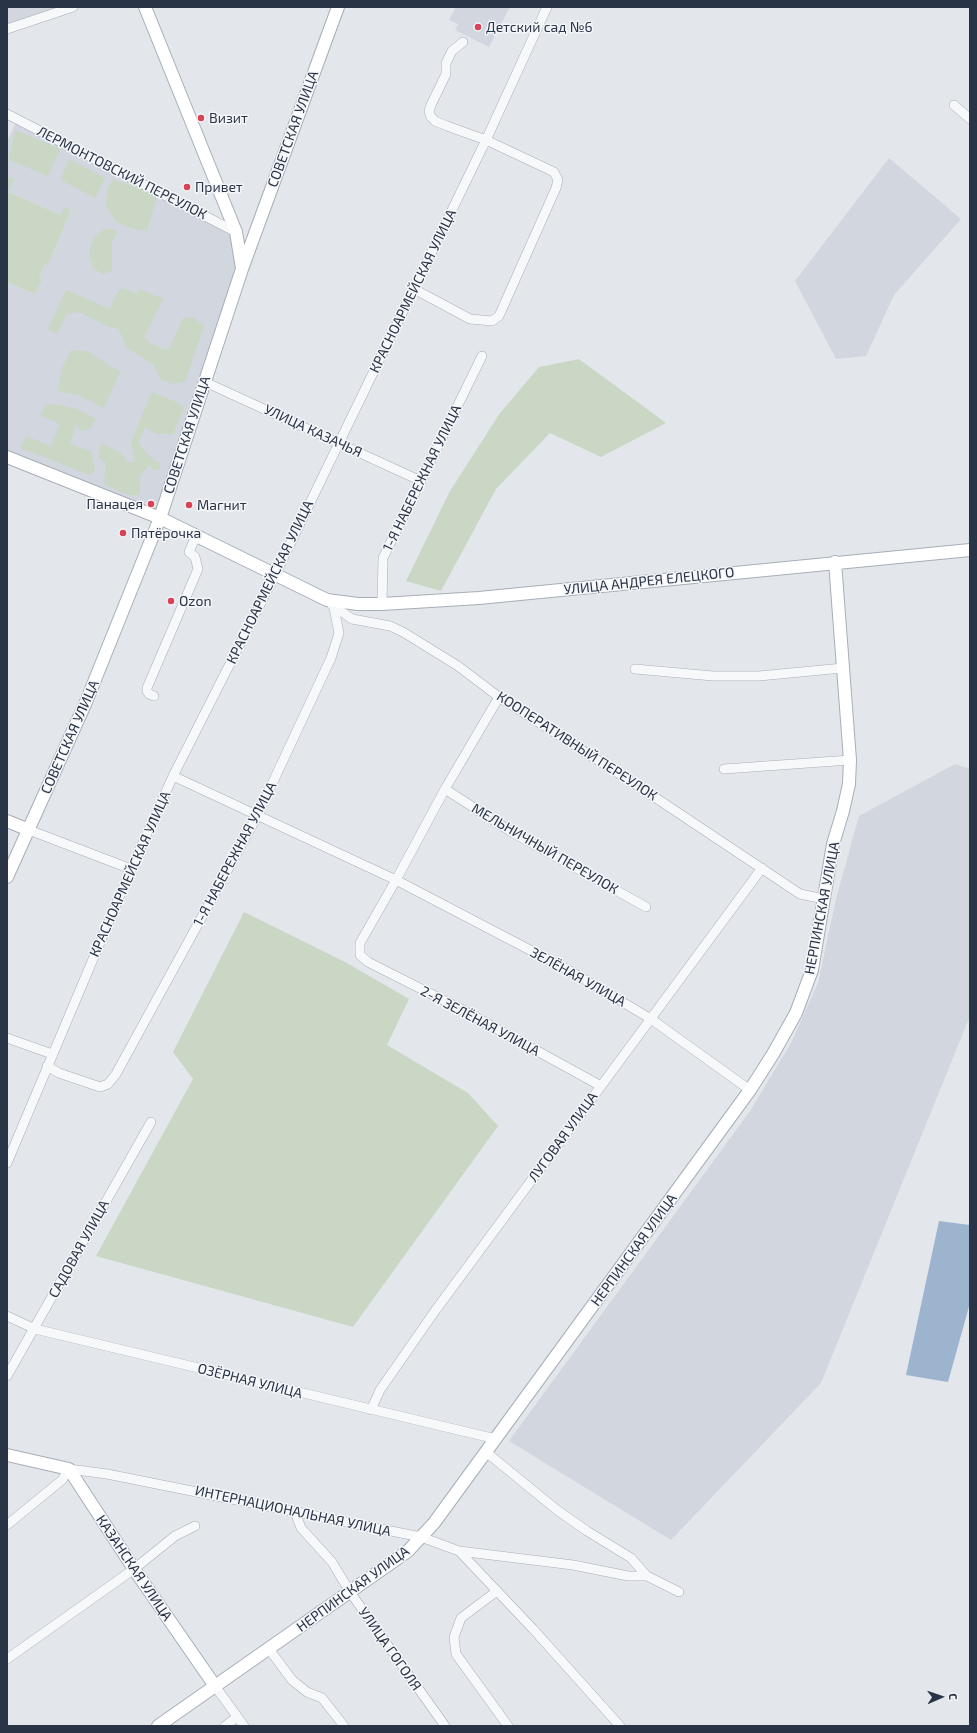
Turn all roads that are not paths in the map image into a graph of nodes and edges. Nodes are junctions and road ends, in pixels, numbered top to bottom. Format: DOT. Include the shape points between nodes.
graph roads {
  1 [pos="73,7"];
  2 [pos="145,7"];
  3 [pos="338,7"];
  4 [pos="547,7"];
  5 [pos="7,29"];
  6 [pos="463,42"];
  7 [pos="954,104"];
  8 [pos="7,114"];
  9 [pos="970,119"];
  10 [pos="486,140"];
  11 [pos="236,232"];
  12 [pos="242,269"];
  13 [pos="414,289"];
  14 [pos="482,356"];
  15 [pos="205,382"];
  16 [pos="339,443"];
  17 [pos="7,456"];
  18 [pos="421,481"];
  19 [pos="160,518"];
  20 [pos="196,536"];
  21 [pos="970,550"];
  22 [pos="835,562"];
  23 [pos="274,575"];
  24 [pos="330,604"];
  25 [pos="382,604"];
  26 [pos="843,668"];
  27 [pos="635,669"];
  28 [pos="154,696"];
  29 [pos="499,697"];
  30 [pos="850,760"];
  31 [pos="724,769"];
  32 [pos="173,776"];
  33 [pos="445,790"];
  34 [pos="257,816"];
  35 [pos="7,821"];
  36 [pos="29,830"];
  37 [pos="762,868"];
  38 [pos="130,869"];
  39 [pos="7,877"];
  40 [pos="396,880"];
  41 [pos="824,899"];
  42 [pos="646,908"];
  43 [pos="651,1019"];
  44 [pos="7,1038"];
  45 [pos="52,1054"];
  46 [pos="47,1066"];
  47 [pos="601,1086"];
  48 [pos="750,1090"];
  49 [pos="151,1122"];
  50 [pos="7,1163"];
  51 [pos="7,1316"];
  52 [pos="34,1329"];
  53 [pos="7,1376"];
  54 [pos="370,1410"];
  55 [pos="496,1439"];
  56 [pos="486,1452"];
  57 [pos="7,1454"];
  58 [pos="69,1469"];
  59 [pos="295,1512"];
  60 [pos="7,1525"];
  61 [pos="195,1526"];
  62 [pos="421,1537"];
  63 [pos="459,1551"];
  64 [pos="134,1569"];
  65 [pos="647,1576"];
  66 [pos="497,1591"];
  67 [pos="350,1592"];
  68 [pos="679,1592"];
  69 [pos="269,1648"];
  70 [pos="7,1660"];
  71 [pos="215,1686"];
  72 [pos="238,1717"];
  73 [pos="158,1726"];
  74 [pos="226,1726"];
  75 [pos="244,1726"];
  76 [pos="344,1726"];
  77 [pos="445,1726"];
  78 [pos="508,1726"];
  79 [pos="620,1726"];
  1 -- 5 [label="street"];
  2 -- 11 [label="main road"];
  3 -- 12 [label="main road, СОВЕТСКАЯ УЛИЦА"];
  4 -- 10 [label="street, КРАСНОАРМЕЙСКАЯ УЛИЦА"];
  6 -- 10 [label="street" via="452,51 446,64 446,74 429,111 435,121"];
  7 -- 9 [label="street"];
  8 -- 11 [label="street, ЛЕРМОНТОВСКИЙ ПЕРЕУЛОК"];
  10 -- 13 [label="street, КРАСНОАРМЕЙСКАЯ УЛИЦА"];
  10 -- 13 [label="street" via="554,172 558,180 499,316 492,321 470,319"];
  11 -- 12 [label="main road"];
  12 -- 15 [label="main road, СОВЕТСКАЯ УЛИЦА"];
  13 -- 16 [label="street, КРАСНОАРМЕЙСКАЯ УЛИЦА"];
  14 -- 18 [label="street, 1-Я НАБЕРЕЖНАЯ УЛИЦА"];
  15 -- 16 [label="street, УЛИЦА КАЗАЧЬЯ"];
  15 -- 19 [label="main road, СОВЕТСКАЯ УЛИЦА"];
  16 -- 18 [label="street, УЛИЦА КАЗАЧЬЯ"];
  16 -- 23 [label="street, КРАСНОАРМЕЙСКАЯ УЛИЦА"];
  17 -- 19 [label="main road, УЛИЦА АНДРЕЯ ЕЛЕЦКОГО"];
  18 -- 25 [label="street, 1-Я НАБЕРЕЖНАЯ УЛИЦА" via="383,558"];
  19 -- 20 [label="main road, УЛИЦА АНДРЕЯ ЕЛЕЦКОГО"];
  19 -- 36 [label="main road, СОВЕТСКАЯ УЛИЦА" via="86,702"];
  20 -- 23 [label="main road, УЛИЦА АНДРЕЯ ЕЛЕЦКОГО"];
  20 -- 28 [label="street" via="189,552 195,557 198,569 147,688 147,692"];
  21 -- 22 [label="main road, УЛИЦА АНДРЕЯ ЕЛЕЦКОГО"];
  22 -- 25 [label="main road, УЛИЦА АНДРЕЯ ЕЛЕЦКОГО" via="486,597"];
  22 -- 26 [label="main road, НЕРПИНСКАЯ УЛИЦА"];
  23 -- 24 [label="main road, УЛИЦА АНДРЕЯ ЕЛЕЦКОГО"];
  23 -- 32 [label="street, КРАСНОАРМЕЙСКАЯ УЛИЦА"];
  24 -- 25 [label="main road, УЛИЦА АНДРЕЯ ЕЛЕЦКОГО"];
  24 -- 29 [label="street, КООПЕРАТИВНЫЙ ПЕРЕУЛОК" via="352,620 390,626 403,632 458,666"];
  24 -- 34 [label="street, 1-Я НАБЕРЕЖНАЯ УЛИЦА" via="339,633 331,658"];
  26 -- 27 [label="street" via="751,676 713,676"];
  26 -- 30 [label="main road, НЕРПИНСКАЯ УЛИЦА"];
  29 -- 33 [label="street"];
  29 -- 37 [label="street, КООПЕРАТИВНЫЙ ПЕРЕУЛОК"];
  30 -- 31 [label="street"];
  30 -- 41 [label="main road, НЕРПИНСКАЯ УЛИЦА" via="849,784 833,844"];
  32 -- 34 [label="street, ЗЕЛЁНАЯ УЛИЦА"];
  32 -- 38 [label="street, КРАСНОАРМЕЙСКАЯ УЛИЦА"];
  33 -- 40 [label="street"];
  33 -- 42 [label="street, МЕЛЬНИЧНЫЙ ПЕРЕУЛОК" via="510,831"];
  34 -- 40 [label="street, ЗЕЛЁНАЯ УЛИЦА"];
  34 -- 46 [label="street, 1-Я НАБЕРЕЖНАЯ УЛИЦА" via="116,1074 108,1084 100,1087 59,1073"];
  35 -- 36 [label="main road"];
  36 -- 38 [label="street"];
  36 -- 39 [label="main road, СОВЕТСКАЯ УЛИЦА"];
  37 -- 41 [label="street, КООПЕРАТИВНЫЙ ПЕРЕУЛОК" via="800,894"];
  37 -- 43 [label="street, ЛУГОВАЯ УЛИЦА"];
  38 -- 45 [label="street, КРАСНОАРМЕЙСКАЯ УЛИЦА"];
  40 -- 43 [label="street, ЗЕЛЁНАЯ УЛИЦА" via="572,972"];
  40 -- 47 [label="street, 2-Я ЗЕЛЁНАЯ УЛИЦА" via="360,943 360,955 368,962"];
  41 -- 48 [label="main road, НЕРПИНСКАЯ УЛИЦА" via="810,977 796,1013"];
  43 -- 47 [label="street, ЛУГОВАЯ УЛИЦА"];
  43 -- 48 [label="street, ЗЕЛЁНАЯ УЛИЦА"];
  44 -- 45 [label="street"];
  45 -- 46 [label="street, КРАСНОАРМЕЙСКАЯ УЛИЦА"];
  46 -- 50 [label="street, КРАСНОАРМЕЙСКАЯ УЛИЦА"];
  47 -- 54 [label="street, ЛУГОВАЯ УЛИЦА" via="405,1353"];
  48 -- 55 [label="main road, НЕРПИНСКАЯ УЛИЦА"];
  49 -- 52 [label="street, САДОВАЯ УЛИЦА"];
  51 -- 52 [label="street, ОЗЁРНАЯ УЛИЦА"];
  52 -- 53 [label="street, САДОВАЯ УЛИЦА"];
  52 -- 54 [label="street, ОЗЁРНАЯ УЛИЦА"];
  54 -- 55 [label="street, ОЗЁРНАЯ УЛИЦА"];
  55 -- 56 [label="main road, НЕРПИНСКАЯ УЛИЦА"];
  56 -- 62 [label="main road, НЕРПИНСКАЯ УЛИЦА"];
  56 -- 65 [label="street" via="557,1510 631,1558"];
  57 -- 58 [label="main road"];
  58 -- 59 [label="street, ИНТЕРНАЦИОНАЛЬНАЯ УЛИЦА" via="123,1477"];
  58 -- 60 [label="street" via="62,1480"];
  58 -- 64 [label="main road, КАЗАНСКАЯ УЛИЦА"];
  59 -- 62 [label="street, ИНТЕРНАЦИОНАЛЬНАЯ УЛИЦА"];
  59 -- 67 [label="street, УЛИЦА ГОГОЛЯ" via="301,1528 332,1562"];
  61 -- 64 [label="street" via="175,1536"];
  62 -- 63 [label="street, ИНТЕРНАЦИОНАЛЬНАЯ УЛИЦА"];
  62 -- 67 [label="main road, НЕРПИНСКАЯ УЛИЦА" via="408,1551"];
  63 -- 65 [label="street, ИНТЕРНАЦИОНАЛЬНАЯ УЛИЦА" via="573,1565 628,1576"];
  63 -- 66 [label="street"];
  64 -- 70 [label="street"];
  64 -- 71 [label="main road, КАЗАНСКАЯ УЛИЦА"];
  65 -- 68 [label="street, ИНТЕРНАЦИОНАЛЬНАЯ УЛИЦА"];
  66 -- 78 [label="street" via="461,1618 454,1637 456,1654"];
  66 -- 79 [label="street"];
  67 -- 69 [label="main road, НЕРПИНСКАЯ УЛИЦА"];
  67 -- 77 [label="street, УЛИЦА ГОГОЛЯ"];
  69 -- 71 [label="main road, НЕРПИНСКАЯ УЛИЦА"];
  69 -- 76 [label="street" via="292,1680 307,1692 322,1698"];
  71 -- 72 [label="street, КАЗАНСКАЯ УЛИЦА"];
  71 -- 73 [label="main road, НЕРПИНСКАЯ УЛИЦА"];
  72 -- 74 [label="street"];
  72 -- 75 [label="street, КАЗАНСКАЯ УЛИЦА"];
}
